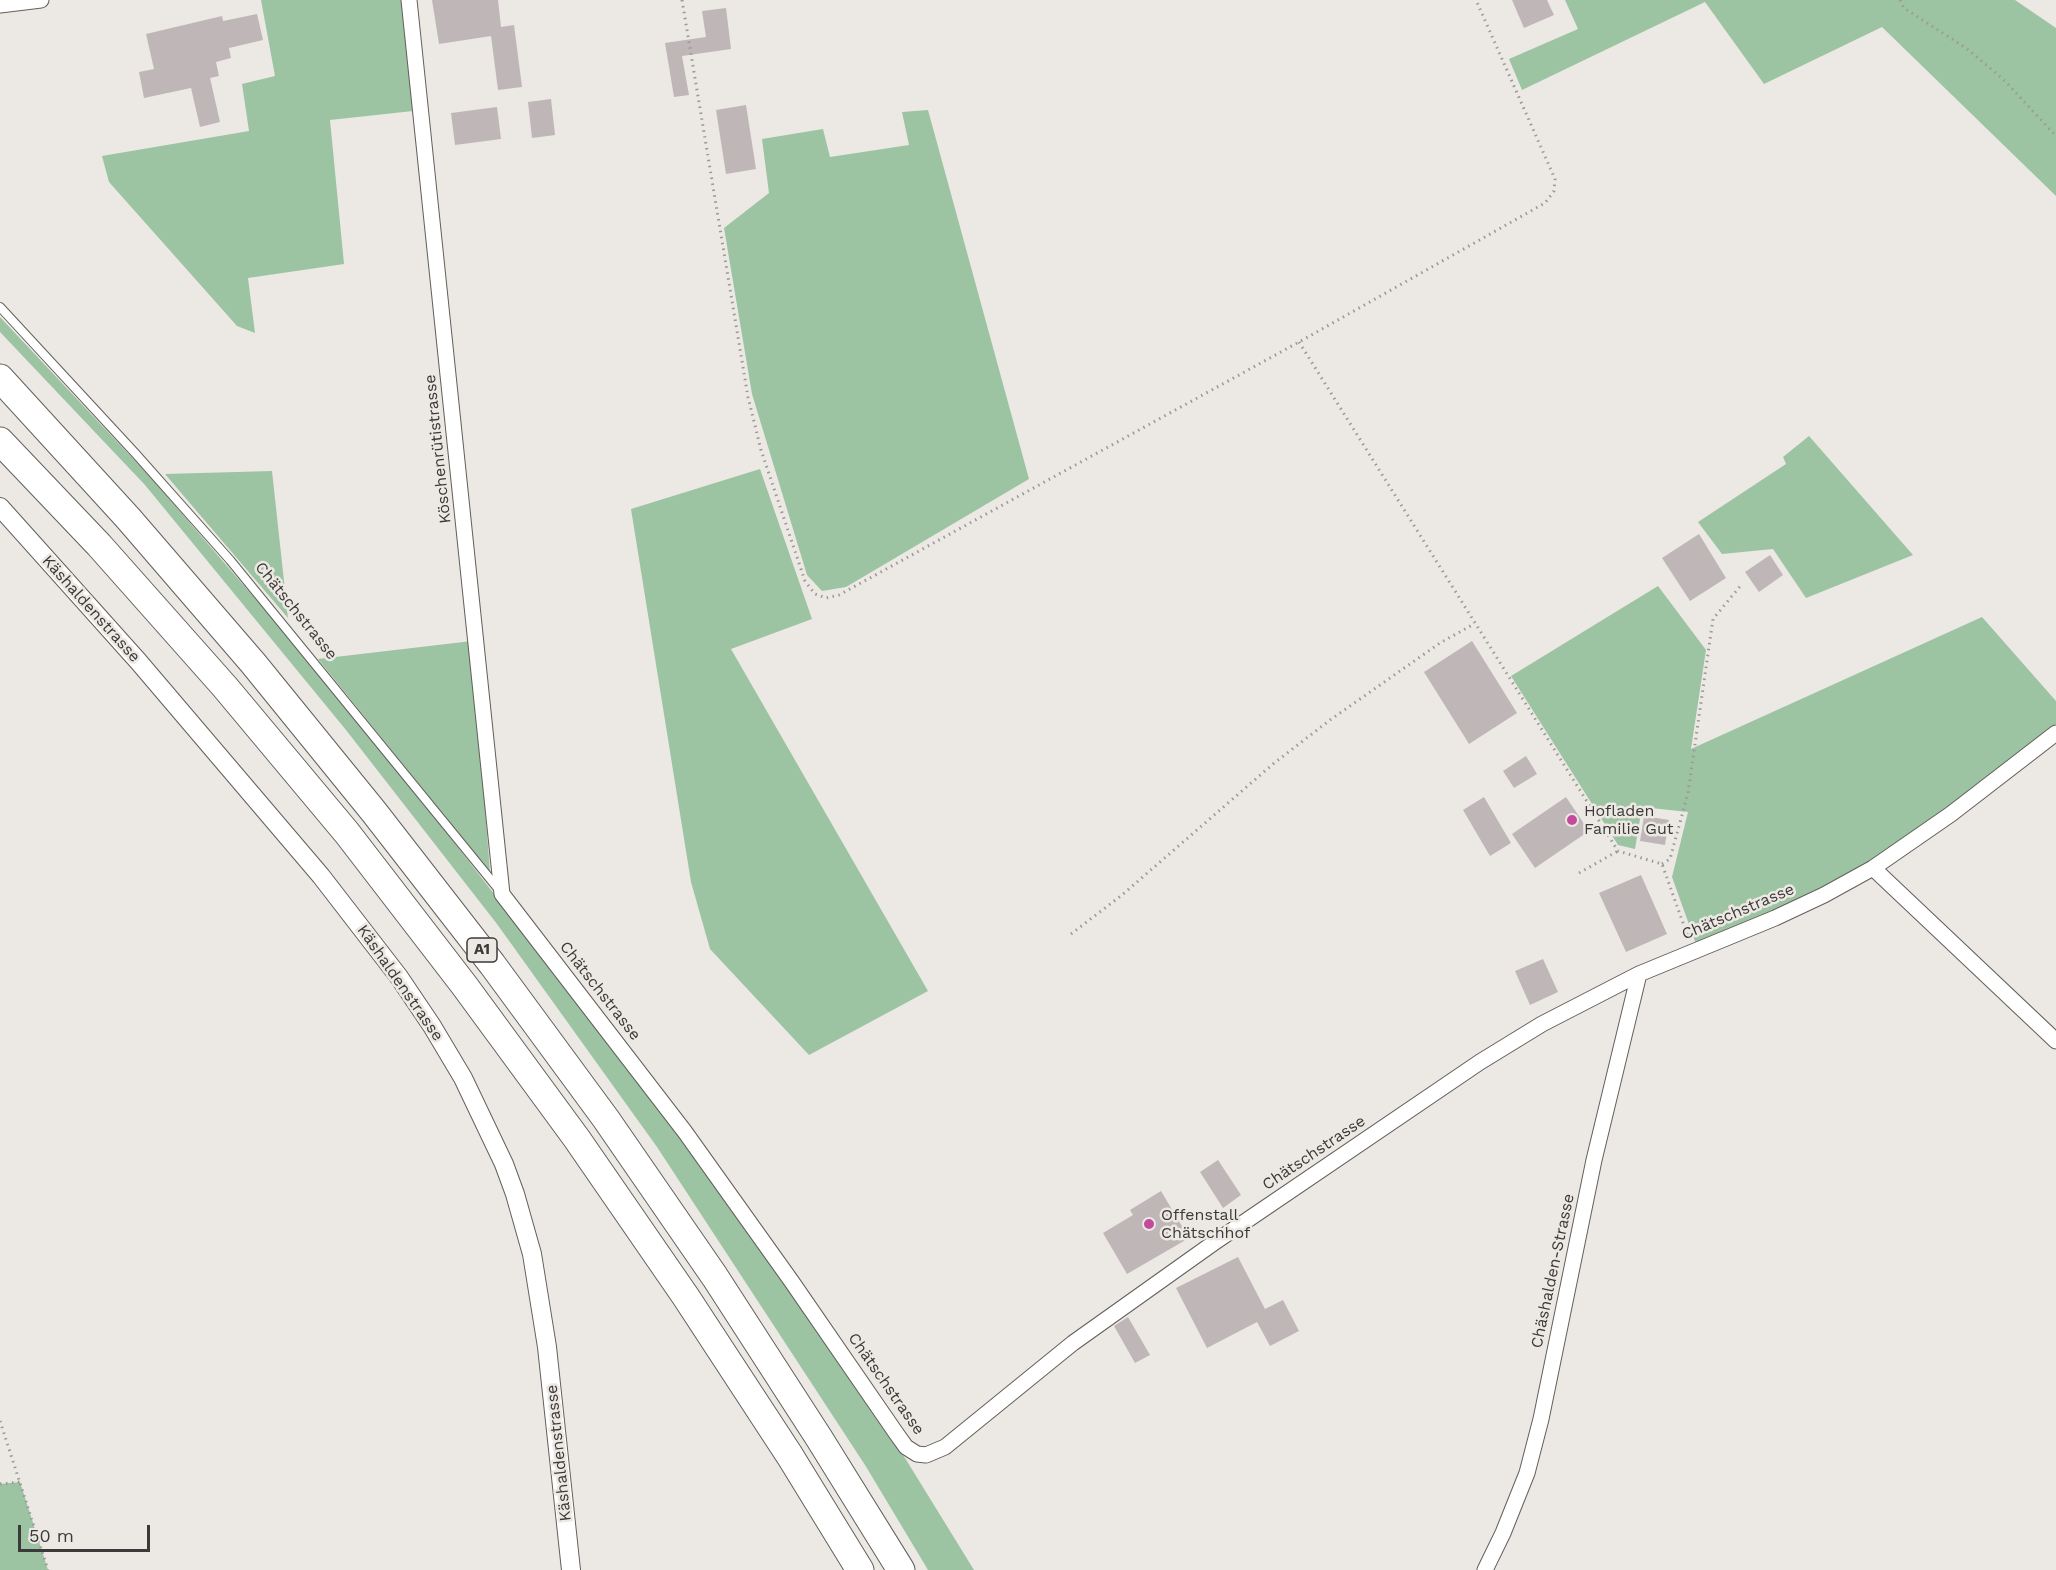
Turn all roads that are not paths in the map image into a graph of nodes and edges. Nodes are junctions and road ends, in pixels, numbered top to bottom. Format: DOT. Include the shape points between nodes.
graph roads {
  1 [pos="41,0"];
  2 [pos="409,0"];
  3 [pos="0,5"];
  4 [pos="0,307"];
  5 [pos="0,378"];
  6 [pos="0,441"];
  7 [pos="0,507"];
  8 [pos="2056,733"];
  9 [pos="1873,868"];
  10 [pos="502,894"];
  11 [pos="1639,974"];
  12 [pos="2056,1041"];
  13 [pos="571,1570"];
  14 [pos="860,1570"];
  15 [pos="901,1570"];
  16 [pos="1485,1570"];
  1 -- 3 [label="street"];
  2 -- 10 [label="street, Köschenrütistrasse"];
  4 -- 10 [label="lane, Chätschstrasse" via="230,560"];
  5 -- 15 [label="highway, A1" via="253,663 486,956 708,1267"];
  6 -- 14 [label="highway, A1" via="225,687 435,947 659,1257"];
  7 -- 13 [label="street, Käshaldenstrasse" via="138,661 321,876 399,977 463,1078 504,1164 532,1254 548,1347"];
  8 -- 9 [label="street, Chätschstrasse"];
  9 -- 11 [label="street, Chätschstrasse" via="1775,918"];
  9 -- 12 [label="street"];
  10 -- 11 [label="street, Chätschstrasse" via="685,1132 906,1447 926,1455 945,1447 1073,1343 1215,1242 1480,1062 1542,1024"];
  11 -- 16 [label="street, Chäshalden-Strasse" via="1594,1160 1541,1419 1527,1473"];
}
